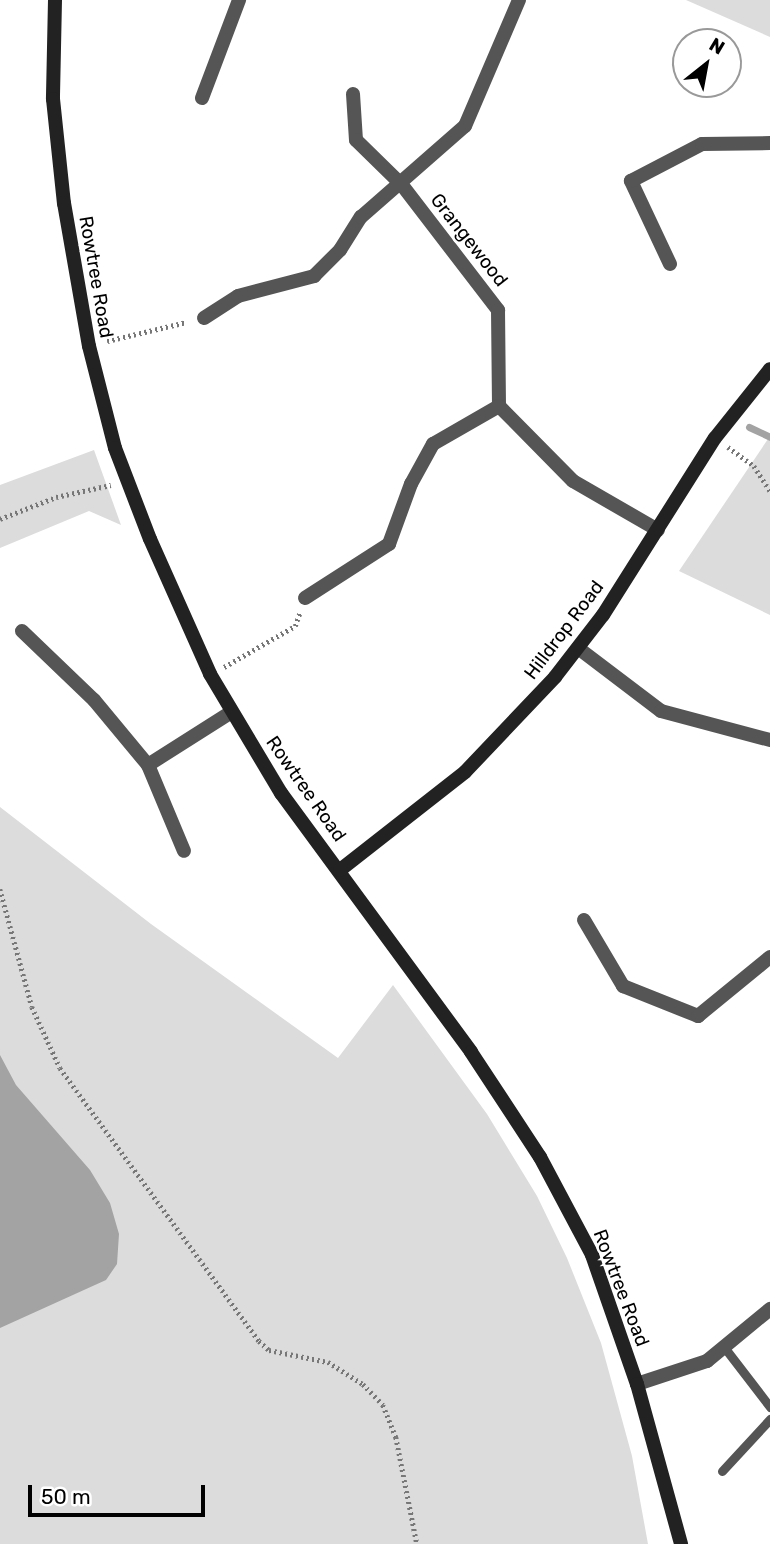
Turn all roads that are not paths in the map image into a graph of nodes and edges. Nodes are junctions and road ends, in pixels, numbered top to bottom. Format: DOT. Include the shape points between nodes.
graph roads {
  1 [pos="55,0"];
  2 [pos="239,0"];
  3 [pos="519,0"];
  4 [pos="354,94"];
  5 [pos="202,98"];
  6 [pos="770,142"];
  7 [pos="402,185"];
  8 [pos="670,264"];
  9 [pos="204,318"];
  10 [pos="770,369"];
  11 [pos="499,406"];
  12 [pos="658,530"];
  13 [pos="305,598"];
  14 [pos="22,631"];
  15 [pos="578,648"];
  16 [pos="230,713"];
  17 [pos="770,740"];
  18 [pos="148,765"];
  19 [pos="184,850"];
  20 [pos="340,870"];
  21 [pos="584,920"];
  22 [pos="770,957"];
  23 [pos="770,1308"];
  24 [pos="724,1347"];
  25 [pos="637,1384"];
  26 [pos="770,1407"];
  27 [pos="770,1419"];
  28 [pos="722,1471"];
  29 [pos="681,1544"];
  1 -- 16 [label="street, Rowtree Road" via="53,99 62,190 89,346 129,483"];
  2 -- 5 [label="street"];
  3 -- 7 [label="street" via="465,126"];
  4 -- 7 [label="street, Grangewood" via="356,140"];
  6 -- 8 [label="street" via="702,144 631,181"];
  7 -- 9 [label="street" via="361,217 340,250 314,276 238,296"];
  7 -- 11 [label="street, Grangewood" via="498,310"];
  10 -- 12 [label="street, Hilldrop Road" via="715,438"];
  11 -- 12 [label="street" via="573,481"];
  11 -- 13 [label="street" via="433,444 411,484 389,544"];
  12 -- 15 [label="street, Hilldrop Road"];
  14 -- 18 [label="street" via="94,700"];
  15 -- 17 [label="street" via="661,711"];
  15 -- 20 [label="street, Hilldrop Road" via="465,772"];
  16 -- 18 [label="street"];
  16 -- 20 [label="street, Rowtree Road" via="281,793"];
  18 -- 19 [label="street"];
  20 -- 25 [label="street, Rowtree Road" via="540,1157 592,1255"];
  21 -- 22 [label="street" via="623,986 698,1016"];
  23 -- 24 [label="street"];
  24 -- 25 [label="street" via="707,1361"];
  24 -- 26 [label="lane"];
  25 -- 29 [label="street, Rowtree Road"];
  27 -- 28 [label="lane"];
}
